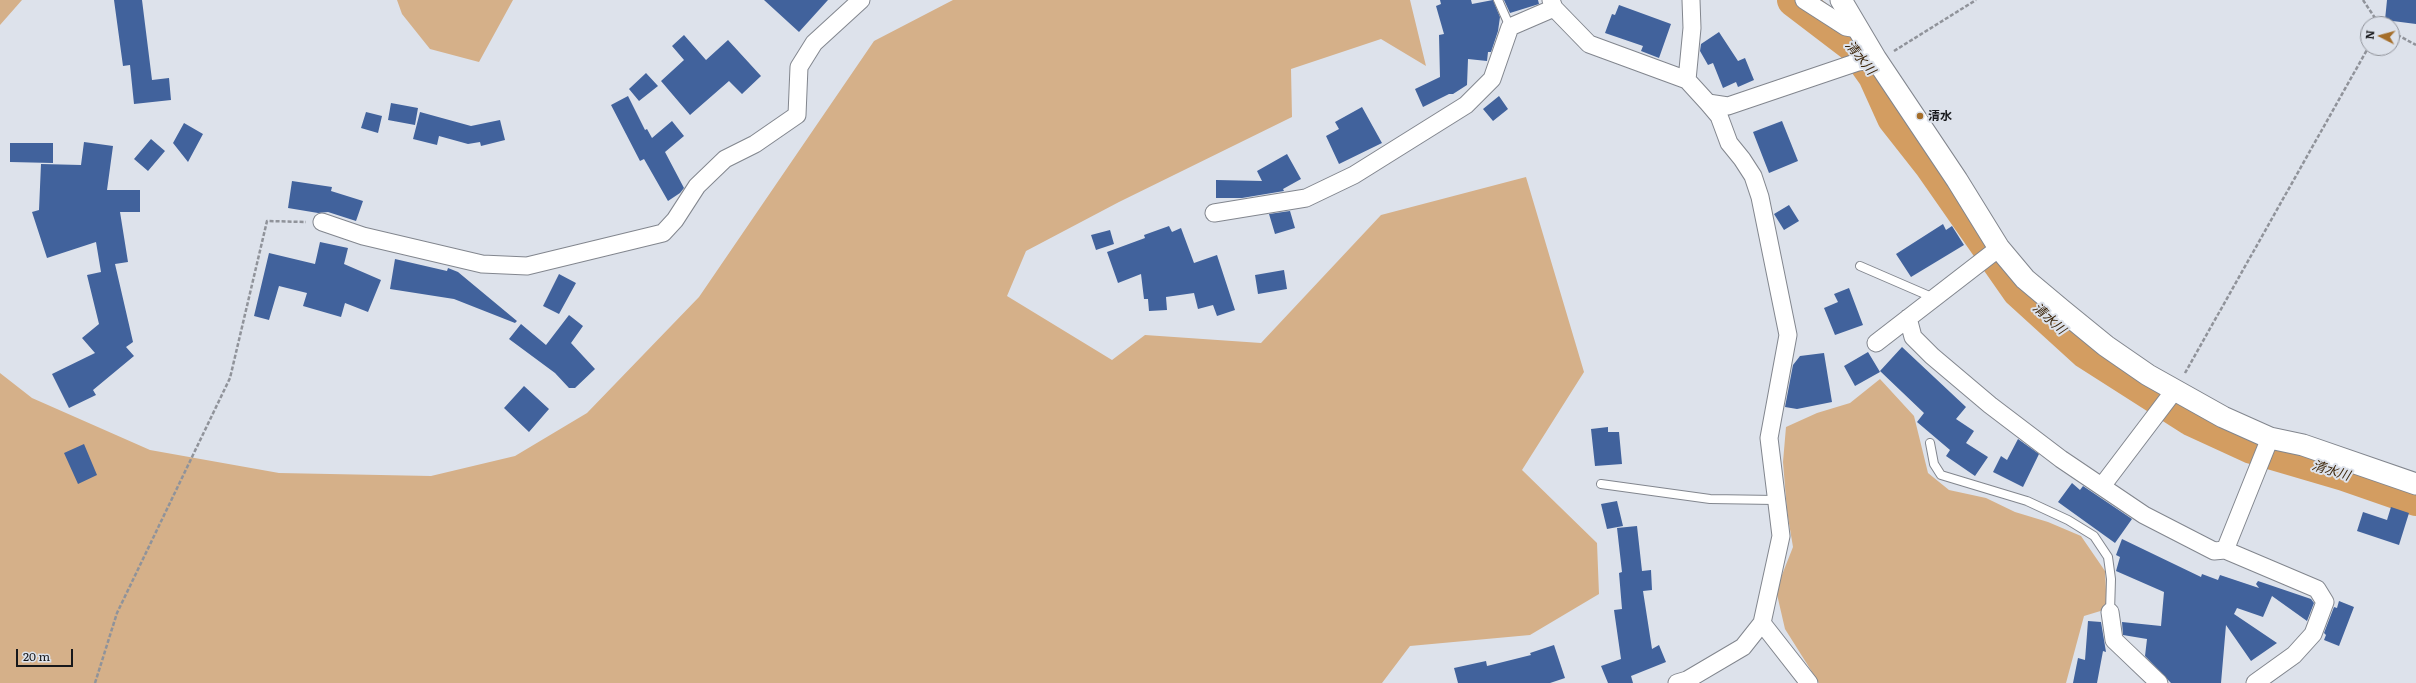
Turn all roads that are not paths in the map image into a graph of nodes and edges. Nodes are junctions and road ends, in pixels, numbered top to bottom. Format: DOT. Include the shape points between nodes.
graph roads {
  1 [pos="861,0"];
  2 [pos="1498,0"];
  3 [pos="1691,0"];
  4 [pos="1804,0"];
  5 [pos="1841,0"];
  6 [pos="1553,4"];
  7 [pos="1510,27"];
  8 [pos="1858,29"];
  9 [pos="1876,59"];
  10 [pos="1686,80"];
  11 [pos="1708,103"];
  12 [pos="1214,213"];
  13 [pos="322,222"];
  14 [pos="1999,248"];
  15 [pos="1860,266"];
  16 [pos="1934,298"];
  17 [pos="1908,318"];
  18 [pos="1876,343"];
  19 [pos="2174,392"];
  20 [pos="2270,438"];
  21 [pos="1930,443"];
  22 [pos="1601,484"];
  23 [pos="2416,484"];
  24 [pos="2102,486"];
  25 [pos="1775,500"];
  26 [pos="2225,550"];
  27 [pos="2110,612"];
  28 [pos="1762,623"];
  29 [pos="1677,683"];
  30 [pos="1809,683"];
  31 [pos="2160,683"];
  32 [pos="2255,683"];
  1 -- 13 [label="street" via="814,43 799,67 797,115 755,144 725,159 697,186 675,220 663,233 527,266 482,264 363,236"];
  2 -- 7 [label="lane"];
  3 -- 10 [label="street" via="1692,28"];
  4 -- 8 [label="street" via="1846,27"];
  5 -- 8 [label="street"];
  6 -- 7 [label="street"];
  6 -- 10 [label="street" via="1589,44"];
  7 -- 12 [label="street" via="1492,79 1466,105 1354,175 1306,198"];
  8 -- 9 [label="street"];
  9 -- 11 [label="street" via="1858,62 1728,106"];
  9 -- 14 [label="street"];
  10 -- 11 [label="street"];
  11 -- 25 [label="street" via="1719,116 1729,143 1753,176 1760,197 1788,335 1769,438"];
  14 -- 16 [label="street"];
  14 -- 19 [label="street" via="2025,278 2100,341"];
  15 -- 16 [label="lane"];
  16 -- 17 [label="street"];
  17 -- 18 [label="street"];
  17 -- 24 [label="street" via="1913,337 1932,356 2061,459"];
  19 -- 20 [label="street"];
  19 -- 24 [label="street"];
  20 -- 23 [label="street" via="2316,450"];
  20 -- 26 [label="street"];
  21 -- 27 [label="lane" via="1934,464 1941,475 2027,501 2068,520 2094,536 2108,557 2111,579"];
  22 -- 25 [label="lane" via="1710,499"];
  24 -- 26 [label="street" via="2144,515 2214,551"];
  25 -- 28 [label="street" via="1780,536"];
  26 -- 32 [label="street" via="2316,589 2325,602 2313,634 2294,655"];
  27 -- 31 [label="street" via="2114,640"];
  28 -- 29 [label="street" via="1742,647 1687,680"];
  28 -- 30 [label="street"];
}
